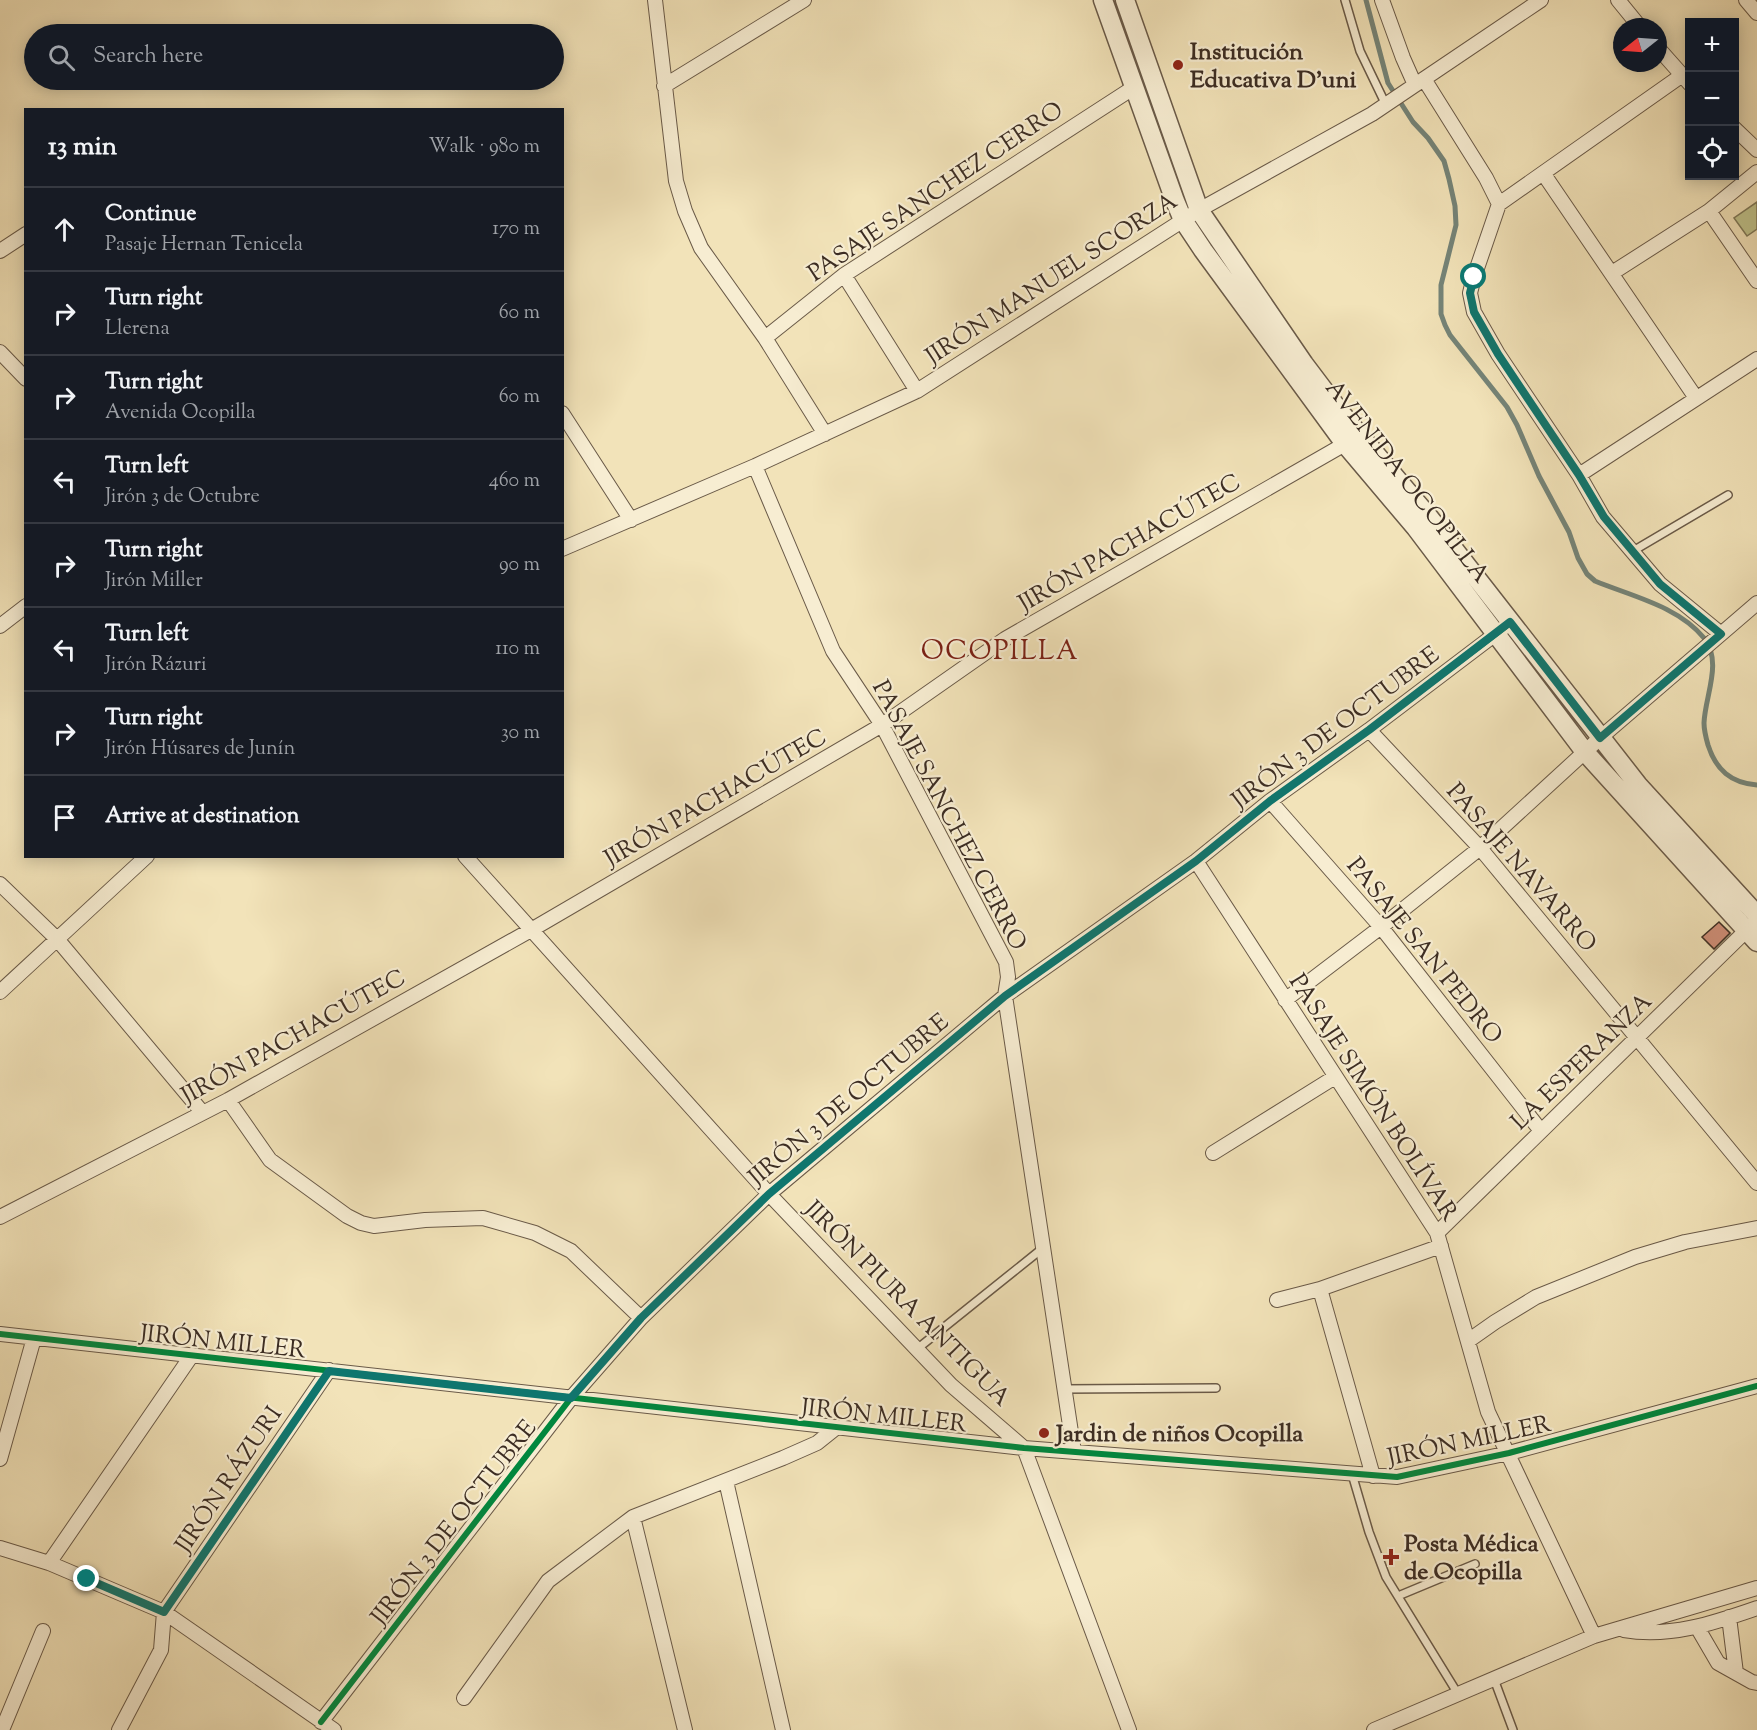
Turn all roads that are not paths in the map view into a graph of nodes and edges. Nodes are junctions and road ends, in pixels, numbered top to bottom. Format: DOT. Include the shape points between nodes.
graph roads {
  1 [pos="656,0"];
  2 [pos="804,0"];
  3 [pos="1103,0"];
  4 [pos="1125,0"];
  5 [pos="1345,0"];
  6 [pos="1382,0"];
  7 [pos="1541,0"];
  8 [pos="1618,0"];
  9 [pos="1746,0"];
  10 [pos="1757,13"];
  11 [pos="1633,18"];
  12 [pos="1667,59"];
  13 [pos="1685,80"];
  14 [pos="1416,84"];
  15 [pos="664,86"];
  16 [pos="1133,87"];
  17 [pos="1386,105"];
  18 [pos="1739,133"];
  19 [pos="1757,150"];
  20 [pos="1757,172"];
  21 [pos="1543,173"];
  22 [pos="1499,204"];
  23 [pos="1199,210"];
  24 [pos="1709,211"];
  25 [pos="1183,220"];
  26 [pos="24,235"];
  27 [pos="0,251"];
  28 [pos="1612,273"];
  29 [pos="844,275"];
  30 [pos="1757,281"];
  31 [pos="765,338"];
  32 [pos="0,352"];
  33 [pos="1757,359"];
  34 [pos="24,377"];
  35 [pos="917,391"];
  36 [pos="1696,398"];
  37 [pos="564,416"];
  38 [pos="825,434"];
  39 [pos="1345,444"];
  40 [pos="755,466"];
  41 [pos="1579,475"];
  42 [pos="1728,495"];
  43 [pos="631,520"];
  44 [pos="564,548"];
  45 [pos="1633,551"];
  46 [pos="1756,607"];
  47 [pos="24,608"];
  48 [pos="0,626"];
  49 [pos="1503,628"];
  50 [pos="1721,634"];
  51 [pos="882,725"];
  52 [pos="1369,730"];
  53 [pos="1600,738"];
  54 [pos="1585,752"];
  55 [pos="1270,801"];
  56 [pos="1480,848"];
  57 [pos="145,858"];
  58 [pos="467,858"];
  59 [pos="1196,861"];
  60 [pos="0,884"];
  61 [pos="1757,915"];
  62 [pos="1381,927"];
  63 [pos="531,930"];
  64 [pos="1754,931"];
  65 [pos="57,939"];
  66 [pos="0,992"];
  67 [pos="1005,996"];
  68 [pos="1285,1000"];
  69 [pos="1636,1038"];
  70 [pos="1335,1077"];
  71 [pos="228,1100"];
  72 [pos="202,1112"];
  73 [pos="1541,1131"];
  74 [pos="1213,1153"];
  75 [pos="1757,1183"];
  76 [pos="769,1194"];
  77 [pos="0,1217"];
  78 [pos="1757,1228"];
  79 [pos="1439,1240"];
  80 [pos="1044,1248"];
  81 [pos="1320,1289"];
  82 [pos="1277,1300"];
  83 [pos="641,1318"];
  84 [pos="0,1334"];
  85 [pos="34,1338"];
  86 [pos="1468,1341"];
  87 [pos="917,1349"];
  88 [pos="192,1355"];
  89 [pos="329,1371"];
  90 [pos="1757,1386"];
  91 [pos="1065,1389"];
  92 [pos="1216,1389"];
  93 [pos="571,1398"];
  94 [pos="837,1427"];
  95 [pos="1024,1448"];
  96 [pos="1074,1452"];
  97 [pos="1509,1454"];
  98 [pos="0,1459"];
  99 [pos="1352,1474"];
  100 [pos="1373,1476"];
  101 [pos="726,1481"];
  102 [pos="633,1517"];
  103 [pos="0,1548"];
  104 [pos="49,1563"];
  105 [pos="1475,1564"];
  106 [pos="1757,1588"];
  107 [pos="1398,1596"];
  108 [pos="1757,1608"];
  109 [pos="164,1612"];
  110 [pos="1729,1617"];
  111 [pos="1697,1627"];
  112 [pos="1619,1629"];
  113 [pos="43,1632"];
  114 [pos="1594,1636"];
  115 [pos="1736,1673"];
  116 [pos="1494,1679"];
  117 [pos="1757,1683"];
  118 [pos="1458,1694"];
  119 [pos="464,1698"];
  120 [pos="321,1722"];
  121 [pos="2,1730"];
  122 [pos="119,1730"];
  123 [pos="334,1730"];
  124 [pos="684,1730"];
  125 [pos="783,1730"];
  126 [pos="1128,1730"];
  127 [pos="1374,1730"];
  128 [pos="1513,1730"];
  1 -- 15 [label="street"];
  2 -- 15 [label="street"];
  3 -- 16 [label="street, AVENIDA OCOPILLA"];
  4 -- 23 [label="street, AVENIDA OCOPILLA"];
  5 -- 17 [label="lane" via="1360,51"];
  6 -- 14 [label="street"];
  7 -- 14 [label="street, JIRÓN MANUEL SCORZA"];
  8 -- 11 [label="street"];
  9 -- 10 [label="street"];
  12 -- 13 [label="street"];
  13 -- 21 [label="street"];
  14 -- 17 [label="street, JIRÓN MANUEL SCORZA"];
  14 -- 22 [label="street" via="1486,178"];
  15 -- 31 [label="street" via="676,181 685,211 701,248"];
  16 -- 25 [label="street, AVENIDA OCOPILLA"];
  16 -- 29 [label="street, PASAJE SANCHEZ CERRO"];
  17 -- 23 [label="street, JIRÓN MANUEL SCORZA"];
  18 -- 19 [label="street"];
  20 -- 24 [label="street"];
  21 -- 22 [label="street"];
  21 -- 28 [label="street"];
  22 -- 41 [label="street" via="1470,293 1474,312"];
  23 -- 25 [label="street, JIRÓN MANUEL SCORZA"];
  23 -- 49 [label="street, AVENIDA OCOPILLA" via="1304,364 1428,516"];
  24 -- 28 [label="street"];
  24 -- 30 [label="street"];
  25 -- 35 [label="street, JIRÓN MANUEL SCORZA"];
  25 -- 39 [label="street, AVENIDA OCOPILLA"];
  26 -- 27 [label="street"];
  28 -- 36 [label="street"];
  29 -- 31 [label="street, PASAJE SANCHEZ CERRO"];
  29 -- 35 [label="street"];
  31 -- 38 [label="street"];
  32 -- 34 [label="street"];
  33 -- 36 [label="street"];
  35 -- 38 [label="street, JIRÓN MANUEL SCORZA"];
  36 -- 41 [label="street"];
  37 -- 43 [label="street"];
  38 -- 40 [label="street, JIRÓN MANUEL SCORZA"];
  39 -- 49 [label="street, AVENIDA OCOPILLA"];
  39 -- 51 [label="street, JIRÓN PACHACÚTEC" via="1005,639"];
  40 -- 43 [label="street, JIRÓN MANUEL SCORZA"];
  40 -- 51 [label="street, PASAJE SANCHEZ CERRO" via="833,651"];
  41 -- 45 [label="street" via="1604,517"];
  42 -- 45 [label="lane"];
  43 -- 44 [label="street, JIRÓN MANUEL SCORZA"];
  45 -- 50 [label="street" via="1660,584"];
  46 -- 50 [label="street"];
  47 -- 48 [label="street"];
  49 -- 52 [label="street, JIRÓN 3 DE OCTUBRE"];
  49 -- 53 [label="street, AVENIDA OCOPILLA"];
  49 -- 54 [label="street, AVENIDA OCOPILLA"];
  50 -- 53 [label="street"];
  51 -- 63 [label="street, JIRÓN PACHACÚTEC"];
  51 -- 67 [label="street, PASAJE SANCHEZ CERRO" via="1006,962"];
  52 -- 55 [label="street, JIRÓN 3 DE OCTUBRE"];
  52 -- 56 [label="street, PASAJE NAVARRO"];
  53 -- 54 [label="street"];
  53 -- 61 [label="street, AVENIDA OCOPILLA"];
  54 -- 56 [label="street"];
  54 -- 64 [label="street, AVENIDA OCOPILLA"];
  55 -- 59 [label="street, JIRÓN 3 DE OCTUBRE"];
  55 -- 62 [label="street, PASAJE SAN PEDRO"];
  56 -- 62 [label="street"];
  56 -- 69 [label="street, PASAJE NAVARRO"];
  57 -- 65 [label="street"];
  58 -- 63 [label="street, JIRÓN PIURA ANTIGUA"];
  59 -- 67 [label="street, JIRÓN 3 DE OCTUBRE"];
  59 -- 68 [label="street, PASAJE SIMÓN BOLÍVAR"];
  60 -- 65 [label="street"];
  62 -- 68 [label="street"];
  62 -- 73 [label="street, PASAJE SAN PEDRO"];
  63 -- 71 [label="street, JIRÓN PACHACÚTEC"];
  63 -- 76 [label="street, JIRÓN PIURA ANTIGUA"];
  64 -- 69 [label="street, LA ESPERANZA"];
  65 -- 66 [label="street"];
  65 -- 72 [label="street"];
  67 -- 76 [label="street, JIRÓN 3 DE OCTUBRE"];
  67 -- 80 [label="street, PASAJE SANCHEZ CERRO"];
  68 -- 70 [label="street, PASAJE SIMÓN BOLÍVAR"];
  69 -- 73 [label="street, LA ESPERANZA"];
  69 -- 75 [label="street, PASAJE NAVARRO"];
  70 -- 74 [label="street"];
  70 -- 79 [label="street, PASAJE SIMÓN BOLÍVAR"];
  71 -- 72 [label="street, JIRÓN PACHACÚTEC"];
  71 -- 83 [label="street" via="270,1160 347,1216 374,1226 483,1218 535,1233 571,1251"];
  72 -- 77 [label="street, JIRÓN PACHACÚTEC"];
  73 -- 79 [label="street, LA ESPERANZA"];
  76 -- 83 [label="street, JIRÓN 3 DE OCTUBRE"];
  76 -- 87 [label="street, JIRÓN PIURA ANTIGUA"];
  78 -- 86 [label="street" via="1685,1242 1635,1257 1536,1297"];
  79 -- 81 [label="street"];
  79 -- 86 [label="street, PASAJE SIMÓN BOLÍVAR"];
  80 -- 87 [label="lane"];
  80 -- 91 [label="street, PASAJE SANCHEZ CERRO"];
  81 -- 82 [label="street"];
  81 -- 100 [label="street"];
  83 -- 93 [label="street, JIRÓN 3 DE OCTUBRE"];
  84 -- 85 [label="street, JIRÓN MILLER"];
  85 -- 88 [label="street, JIRÓN MILLER"];
  85 -- 98 [label="street"];
  86 -- 97 [label="street, PASAJE SIMÓN BOLÍVAR" via="1488,1412"];
  87 -- 95 [label="street, JIRÓN PIURA ANTIGUA" via="951,1385"];
  88 -- 89 [label="street, JIRÓN MILLER"];
  88 -- 104 [label="street"];
  89 -- 93 [label="street, JIRÓN MILLER"];
  89 -- 109 [label="street, JIRÓN RÁZURI"];
  90 -- 97 [label="street, JIRÓN MILLER"];
  91 -- 92 [label="lane"];
  91 -- 96 [label="street, PASAJE SANCHEZ CERRO"];
  93 -- 94 [label="street, JIRÓN MILLER"];
  93 -- 120 [label="street, JIRÓN 3 DE OCTUBRE"];
  94 -- 95 [label="street, JIRÓN MILLER"];
  94 -- 101 [label="street" via="817,1443"];
  95 -- 96 [label="street, JIRÓN MILLER"];
  95 -- 126 [label="street, JIRÓN PIURA ANTIGUA"];
  96 -- 99 [label="street, JIRÓN MILLER"];
  97 -- 100 [label="street, JIRÓN MILLER" via="1397,1477"];
  97 -- 114 [label="street, PASAJE SIMÓN BOLÍVAR"];
  99 -- 100 [label="street, JIRÓN MILLER"];
  99 -- 107 [label="lane" via="1369,1532 1386,1577"];
  101 -- 102 [label="street"];
  101 -- 125 [label="street"];
  102 -- 119 [label="street" via="548,1581"];
  102 -- 124 [label="street"];
  103 -- 104 [label="street"];
  104 -- 109 [label="street"];
  105 -- 107 [label="lane"];
  106 -- 112 [label="street"];
  107 -- 118 [label="lane"];
  108 -- 110 [label="street"];
  109 -- 120 [label="street"];
  109 -- 122 [label="street" via="161,1650"];
  110 -- 111 [label="street"];
  110 -- 115 [label="street"];
  111 -- 112 [label="street" via="1646,1634"];
  111 -- 115 [label="street" via="1718,1663"];
  112 -- 114 [label="street"];
  113 -- 121 [label="street"];
  114 -- 116 [label="street"];
  115 -- 117 [label="street"];
  116 -- 118 [label="street"];
  116 -- 128 [label="lane"];
  118 -- 127 [label="street"];
  120 -- 123 [label="street"];
}
